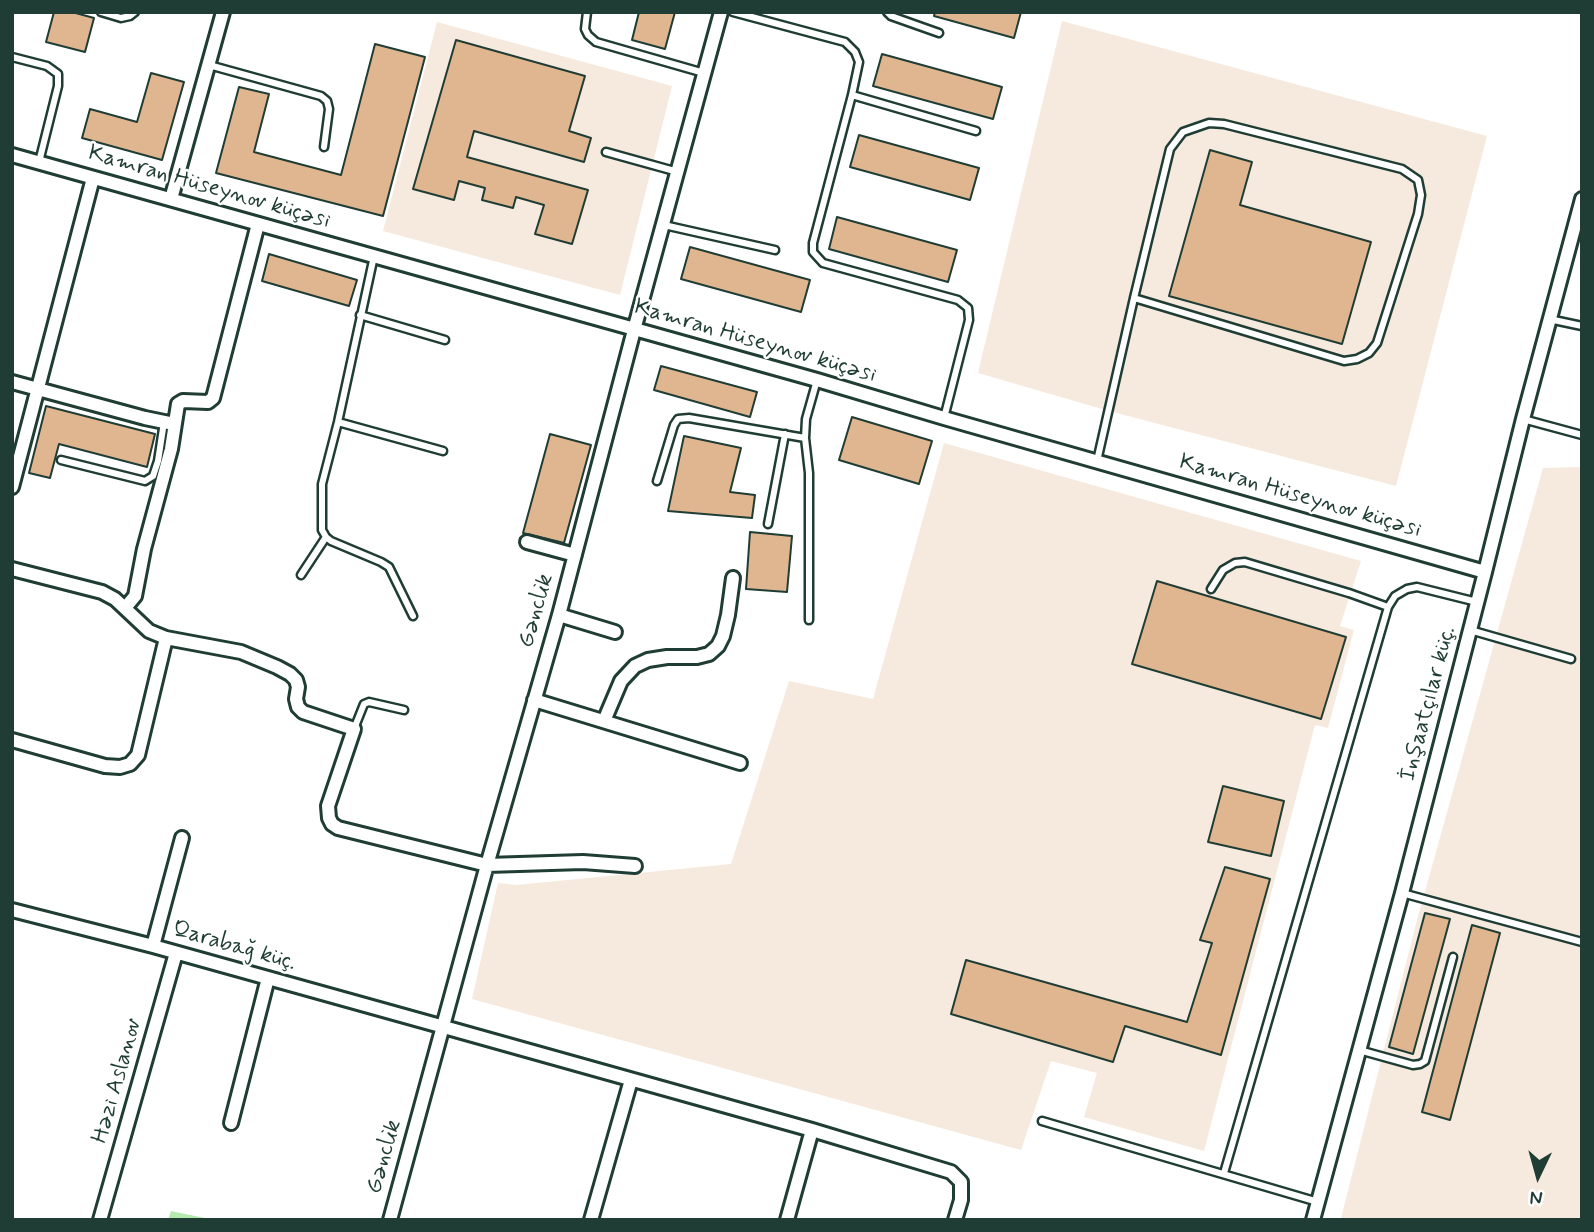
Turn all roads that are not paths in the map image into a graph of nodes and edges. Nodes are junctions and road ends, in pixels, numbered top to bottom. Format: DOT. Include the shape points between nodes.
graph roads {
  1 [pos="101,12"];
  2 [pos="135,12"];
  3 [pos="223,12"];
  4 [pos="587,12"];
  5 [pos="721,12"];
  6 [pos="733,12"];
  7 [pos="887,12"];
  8 [pos="939,33"];
  9 [pos="12,57"];
  10 [pos="209,65"];
  11 [pos="704,73"];
  12 [pos="852,95"];
  13 [pos="976,131"];
  14 [pos="324,147"];
  15 [pos="606,152"];
  16 [pos="12,155"];
  17 [pos="39,162"];
  18 [pos="678,172"];
  19 [pos="93,178"];
  20 [pos="171,199"];
  21 [pos="1582,199"];
  22 [pos="258,224"];
  23 [pos="664,225"];
  24 [pos="775,250"];
  25 [pos="374,256"];
  26 [pos="1134,298"];
  27 [pos="360,315"];
  28 [pos="1549,319"];
  29 [pos="1582,326"];
  30 [pos="634,330"];
  31 [pos="445,340"];
  32 [pos="817,380"];
  33 [pos="12,382"];
  34 [pos="37,389"];
  35 [pos="944,418"];
  36 [pos="1522,419"];
  37 [pos="338,422"];
  38 [pos="169,423"];
  39 [pos="785,434"];
  40 [pos="1582,435"];
  41 [pos="806,438"];
  42 [pos="443,451"];
  43 [pos="61,460"];
  44 [pos="1097,461"];
  45 [pos="657,481"];
  46 [pos="12,487"];
  47 [pos="768,524"];
  48 [pos="326,537"];
  49 [pos="527,542"];
  50 [pos="575,555"];
  51 [pos="12,569"];
  52 [pos="1485,572"];
  53 [pos="301,575"];
  54 [pos="733,578"];
  55 [pos="1211,589"];
  56 [pos="1477,602"];
  57 [pos="1388,607"];
  58 [pos="125,608"];
  59 [pos="559,615"];
  60 [pos="413,616"];
  61 [pos="809,620"];
  62 [pos="1470,630"];
  63 [pos="615,632"];
  64 [pos="166,638"];
  65 [pos="1571,659"];
  66 [pos="534,700"];
  67 [pos="404,710"];
  68 [pos="604,722"];
  69 [pos="354,729"];
  70 [pos="12,740"];
  71 [pos="740,763"];
  72 [pos="182,838"];
  73 [pos="487,865"];
  74 [pos="635,866"];
  75 [pos="1402,893"];
  76 [pos="12,910"];
  77 [pos="1582,942"];
  78 [pos="153,946"];
  79 [pos="176,953"];
  80 [pos="1452,957"];
  81 [pos="268,978"];
  82 [pos="444,1027"];
  83 [pos="1359,1050"];
  84 [pos="631,1080"];
  85 [pos="1042,1121"];
  86 [pos="231,1123"];
  87 [pos="812,1130"];
  88 [pos="1224,1173"];
  89 [pos="1318,1202"];
  90 [pos="100,1220"];
  91 [pos="390,1220"];
  92 [pos="591,1220"];
  93 [pos="787,1220"];
  94 [pos="955,1220"];
  95 [pos="1313,1220"];
  1 -- 2 [label="lane" via="121,18"];
  3 -- 10 [label="street"];
  4 -- 11 [label="lane" via="585,29 596,42"];
  5 -- 11 [label="street, Gənclik"];
  6 -- 12 [label="lane" via="845,42 859,62"];
  7 -- 8 [label="lane"];
  9 -- 17 [label="lane" via="47,66 58,75"];
  10 -- 14 [label="lane" via="321,96 329,109"];
  10 -- 20 [label="street"];
  11 -- 18 [label="street, Gənclik"];
  12 -- 13 [label="lane"];
  12 -- 35 [label="lane" via="813,253 822,263 958,300 968,307 969,320"];
  15 -- 18 [label="lane"];
  16 -- 17 [label="street, Kamran Hüseynov küçəsi"];
  17 -- 19 [label="street, Kamran Hüseynov küçəsi"];
  18 -- 23 [label="street, Gənclik"];
  19 -- 20 [label="street, Kamran Hüseynov küçəsi"];
  19 -- 34 [label="street"];
  20 -- 22 [label="street, Kamran Hüseynov küçəsi"];
  21 -- 28 [label="street, İnşaatçılar küç."];
  22 -- 25 [label="street, Kamran Hüseynov küçəsi"];
  22 -- 38 [label="street" via="213,398 183,401"];
  23 -- 24 [label="lane"];
  23 -- 30 [label="street, Gənclik"];
  25 -- 27 [label="lane"];
  25 -- 30 [label="street, Kamran Hüseynov küçəsi"];
  26 -- 26 [label="lane" via="1170,149 1183,132 1209,123 1224,124 1402,169 1418,180 1418,214 1377,343 1357,359 1344,361"];
  26 -- 44 [label="lane"];
  27 -- 31 [label="lane"];
  27 -- 37 [label="lane"];
  28 -- 29 [label="lane"];
  28 -- 36 [label="street, İnşaatçılar küç."];
  30 -- 32 [label="street, Kamran Hüseynov küçəsi"];
  30 -- 50 [label="street, Gənclik"];
  32 -- 35 [label="street, Kamran Hüseynov küçəsi"];
  32 -- 41 [label="lane" via="806,419"];
  33 -- 34 [label="street"];
  34 -- 38 [label="street"];
  34 -- 46 [label="street"];
  35 -- 44 [label="street, Kamran Hüseynov küçəsi"];
  36 -- 40 [label="lane"];
  36 -- 52 [label="street, İnşaatçılar küç."];
  37 -- 42 [label="lane"];
  37 -- 48 [label="lane" via="321,494"];
  38 -- 43 [label="lane" via="153,476 145,481"];
  38 -- 58 [label="street" via="171,449 135,596"];
  39 -- 41 [label="lane"];
  39 -- 45 [label="lane" via="678,419"];
  39 -- 47 [label="lane"];
  41 -- 61 [label="lane"];
  44 -- 52 [label="street, Kamran Hüseynov küçəsi"];
  48 -- 53 [label="lane"];
  48 -- 60 [label="lane" via="388,568"];
  49 -- 50 [label="street"];
  50 -- 59 [label="street, Gənclik"];
  51 -- 58 [label="street" via="102,592"];
  52 -- 56 [label="street, İnşaatçılar küç."];
  54 -- 68 [label="street" via="718,646 697,657 667,657 635,666 621,681"];
  55 -- 57 [label="lane" via="1223,570 1245,562"];
  56 -- 57 [label="lane" via="1417,587 1395,596"];
  56 -- 62 [label="street, İnşaatçılar küç."];
  57 -- 88 [label="lane"];
  58 -- 64 [label="street" via="149,631"];
  59 -- 63 [label="street"];
  59 -- 66 [label="street, Gənclik"];
  62 -- 65 [label="lane"];
  62 -- 75 [label="street, İnşaatçılar küç."];
  64 -- 69 [label="street" via="241,652 277,667 296,680 296,699 303,712"];
  64 -- 70 [label="street" via="138,755 130,764 105,766"];
  66 -- 68 [label="street"];
  66 -- 73 [label="street, Gənclik"];
  67 -- 69 [label="lane" via="369,702"];
  68 -- 71 [label="street"];
  69 -- 73 [label="street" via="328,806 332,824"];
  72 -- 78 [label="street"];
  73 -- 74 [label="street" via="583,862"];
  73 -- 82 [label="street, Gənclik"];
  75 -- 77 [label="lane"];
  75 -- 83 [label="street, İnşaatçılar küç."];
  76 -- 78 [label="street, Qarabağ küç."];
  78 -- 79 [label="street, Qarabağ küç."];
  79 -- 81 [label="street, Qarabağ küç."];
  79 -- 90 [label="street, Həzi Aslanov"];
  80 -- 83 [label="lane" via="1425,1061 1413,1065"];
  81 -- 82 [label="street, Qarabağ küç."];
  81 -- 86 [label="street"];
  82 -- 84 [label="street, Qarabağ küç."];
  82 -- 91 [label="street, Gənclik"];
  83 -- 89 [label="street, İnşaatçılar küç."];
  84 -- 87 [label="street, Qarabağ küç."];
  84 -- 92 [label="street"];
  85 -- 88 [label="lane"];
  87 -- 93 [label="street"];
  87 -- 94 [label="street, Qarabağ küç." via="951,1172 961,1182"];
  88 -- 89 [label="lane"];
  89 -- 95 [label="street, İnşaatçılar küç."];
}
